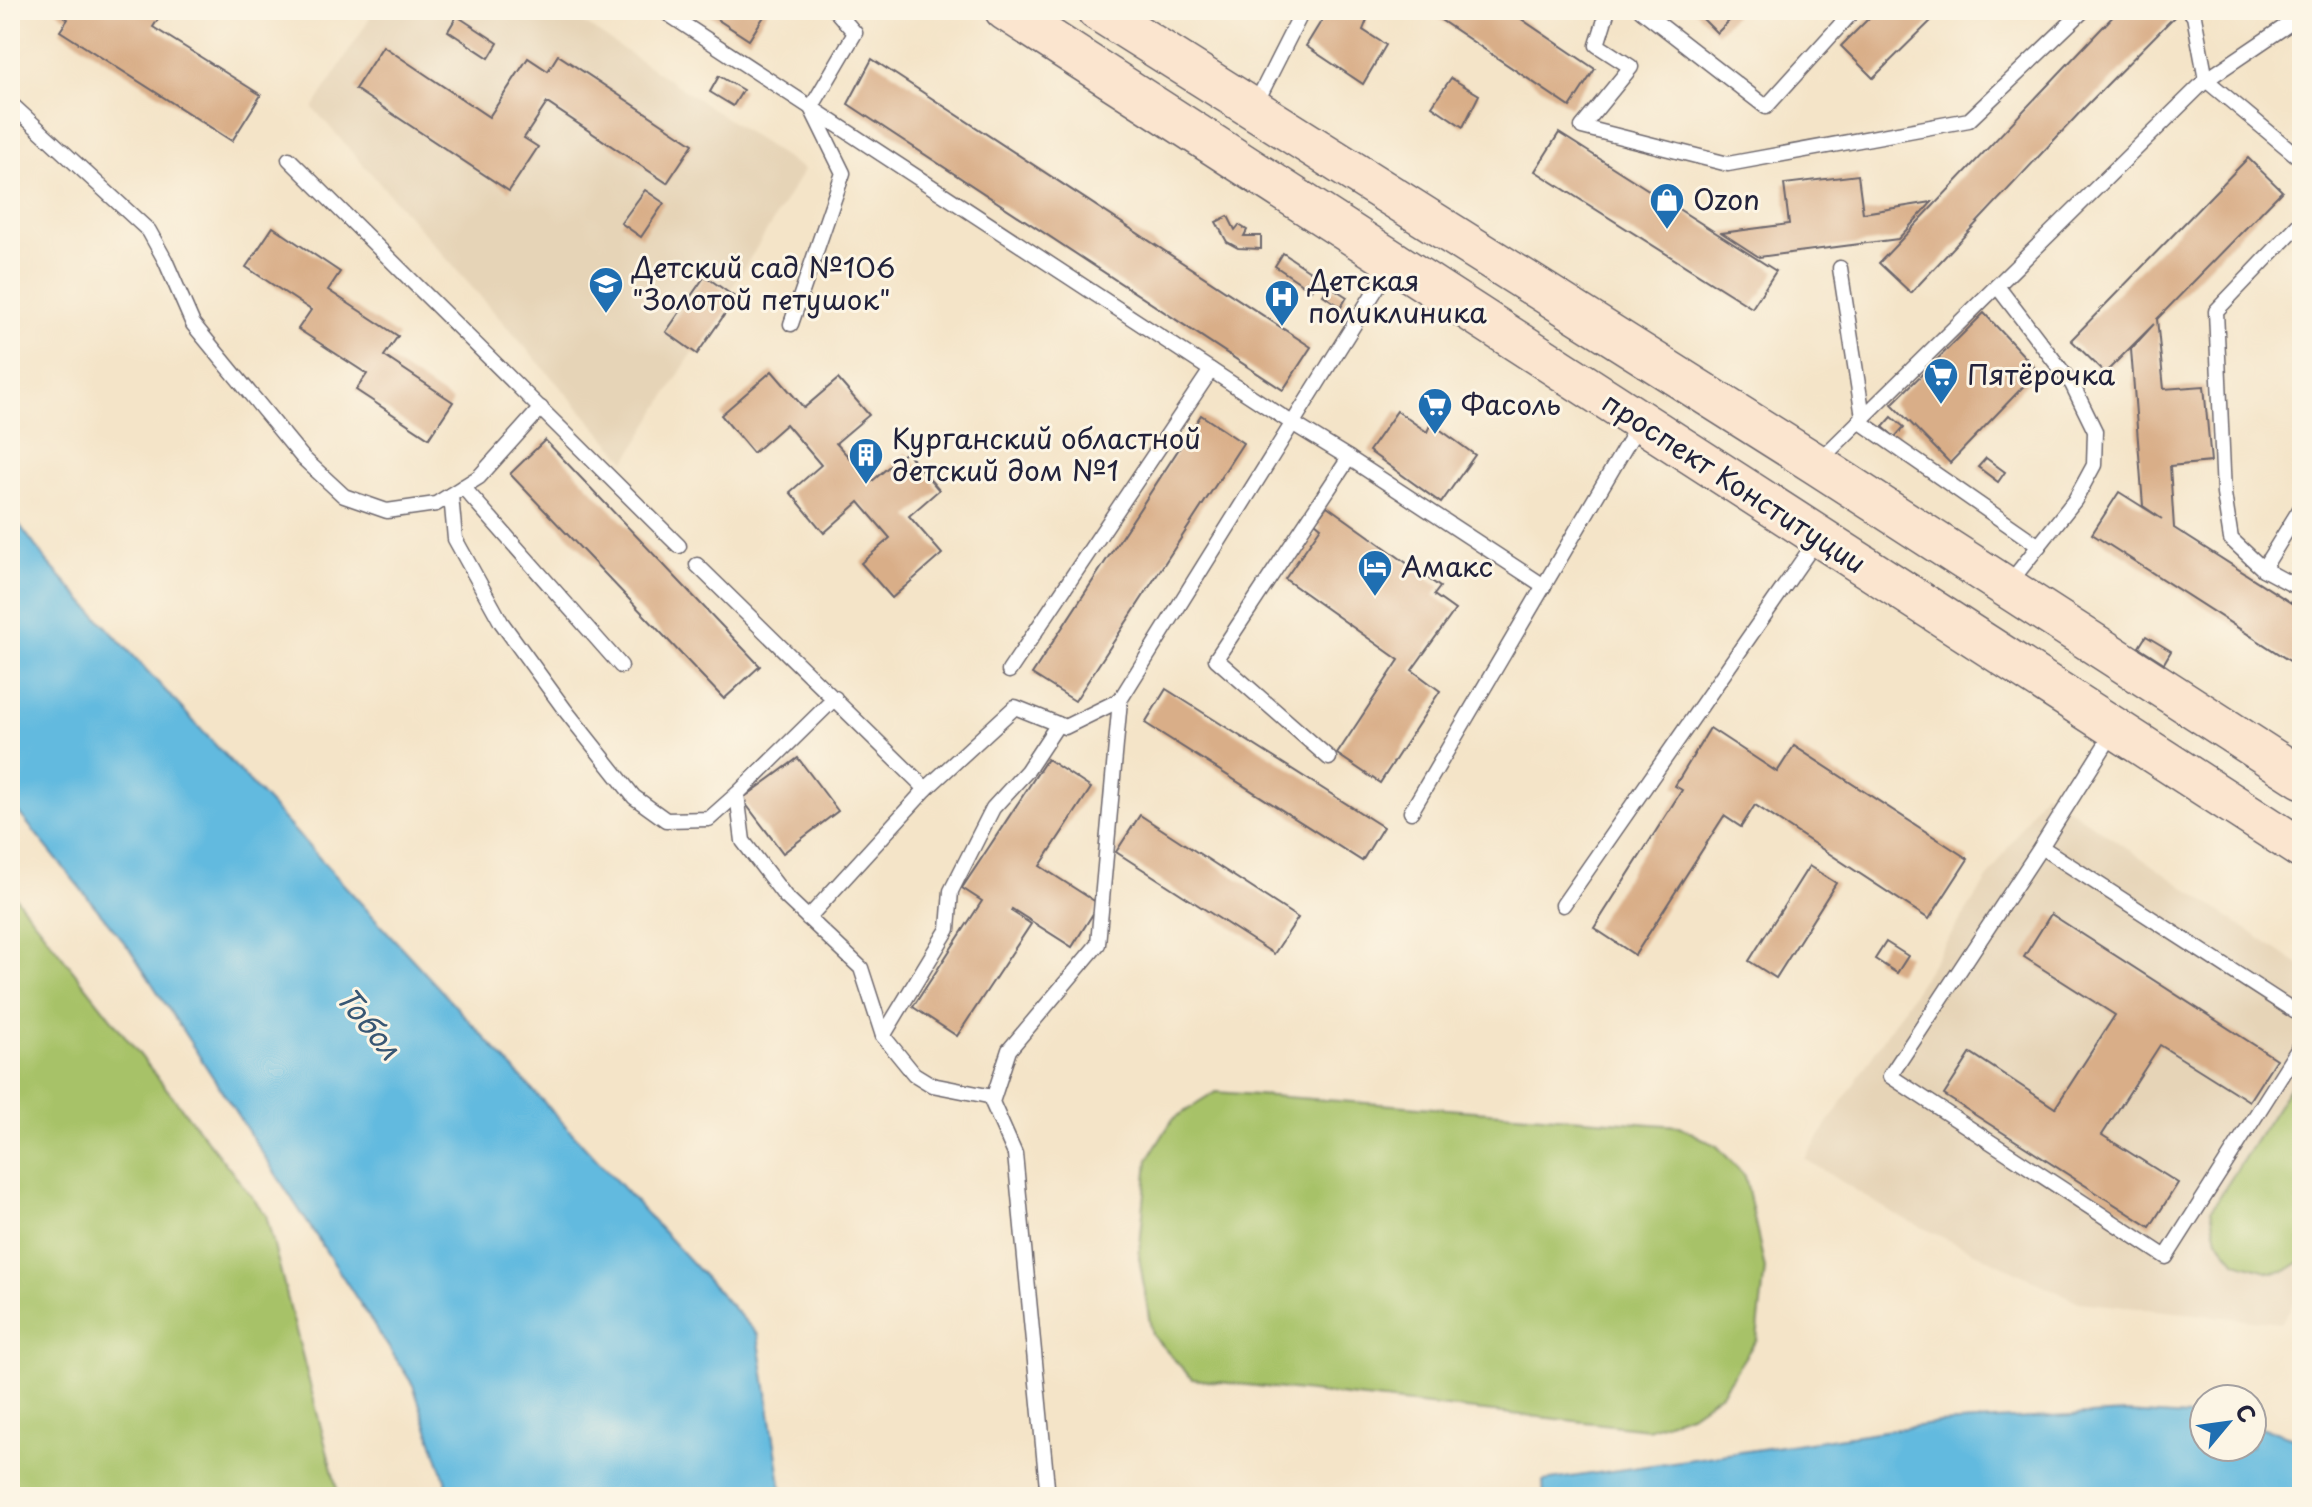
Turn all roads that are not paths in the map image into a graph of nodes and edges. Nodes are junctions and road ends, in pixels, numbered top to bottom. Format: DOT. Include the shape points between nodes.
graph roads {
  1 [pos="662,10"];
  2 [pos="835,10"];
  3 [pos="1005,10"];
  4 [pos="1097,10"];
  5 [pos="1303,10"];
  6 [pos="1608,10"];
  7 [pos="1641,10"];
  8 [pos="1854,10"];
  9 [pos="2084,10"];
  10 [pos="2189,10"];
  11 [pos="2302,15"];
  12 [pos="2206,80"];
  13 [pos="10,103"];
  14 [pos="811,108"];
  15 [pos="1253,109"];
  16 [pos="289,159"];
  17 [pos="2302,160"];
  18 [pos="2302,221"];
  19 [pos="1463,242"];
  20 [pos="1393,261"];
  21 [pos="1840,268"];
  22 [pos="1997,286"];
  23 [pos="1435,288"];
  24 [pos="791,324"];
  25 [pos="1211,370"];
  26 [pos="541,408"];
  27 [pos="1861,419"];
  28 [pos="1640,422"];
  29 [pos="1292,423"];
  30 [pos="1349,458"];
  31 [pos="1816,464"];
  32 [pos="457,491"];
  33 [pos="2302,506"];
  34 [pos="1783,515"];
  35 [pos="1818,538"];
  36 [pos="679,546"];
  37 [pos="2039,546"];
  38 [pos="697,565"];
  39 [pos="2263,569"];
  40 [pos="1544,586"];
  41 [pos="2007,587"];
  42 [pos="2302,590"];
  43 [pos="621,666"];
  44 [pos="1009,671"];
  45 [pos="835,698"];
  46 [pos="1120,700"];
  47 [pos="1058,724"];
  48 [pos="2116,728"];
  49 [pos="1329,758"];
  50 [pos="2302,778"];
  51 [pos="926,789"];
  52 [pos="737,794"];
  53 [pos="1411,812"];
  54 [pos="2041,847"];
  55 [pos="2302,849"];
  56 [pos="1563,905"];
  57 [pos="808,918"];
  58 [pos="2302,1016"];
  59 [pos="883,1036"];
  60 [pos="2302,1043"];
  61 [pos="993,1097"];
  62 [pos="1048,1497"];
  1 -- 14 [label="lane"];
  2 -- 14 [label="lane" via="855,33"];
  3 -- 20 [label="main road, проспект Конституции"];
  4 -- 15 [label="main road, проспект Конституции"];
  5 -- 15 [label="lane"];
  6 -- 9 [label="lane" via="1597,45 1631,67 1582,127 1728,164 1969,120"];
  7 -- 8 [label="lane" via="1766,107"];
  10 -- 12 [label="lane"];
  11 -- 12 [label="lane"];
  12 -- 17 [label="lane"];
  12 -- 22 [label="lane"];
  13 -- 32 [label="lane" via="149,231 193,324 303,458 344,496 387,511 436,504"];
  14 -- 24 [label="lane" via="843,173"];
  14 -- 25 [label="lane"];
  15 -- 19 [label="main road, проспект Конституции"];
  16 -- 26 [label="lane"];
  18 -- 39 [label="lane" via="2216,311 2224,494 2231,539"];
  19 -- 23 [label="main road"];
  19 -- 31 [label="main road, проспект Конституции"];
  20 -- 23 [label="main road, проспект Конституции"];
  20 -- 29 [label="lane"];
  21 -- 27 [label="lane"];
  22 -- 27 [label="lane"];
  22 -- 37 [label="lane" via="2072,384 2095,431 2094,465"];
  23 -- 28 [label="main road, проспект Конституции"];
  25 -- 29 [label="lane"];
  25 -- 44 [label="lane"];
  26 -- 32 [label="lane" via="479,477"];
  26 -- 36 [label="lane"];
  27 -- 31 [label="lane"];
  27 -- 37 [label="lane"];
  28 -- 34 [label="main road, проспект Конституции"];
  28 -- 40 [label="lane"];
  29 -- 30 [label="lane"];
  29 -- 46 [label="lane"];
  30 -- 40 [label="lane"];
  30 -- 49 [label="lane" via="1216,659"];
  31 -- 34 [label="main road"];
  31 -- 41 [label="main road, проспект Конституции"];
  32 -- 43 [label="lane"];
  32 -- 52 [label="lane" via="455,539 501,622 634,797 666,820 709,819"];
  33 -- 39 [label="lane"];
  34 -- 35 [label="main road, проспект Конституции"];
  35 -- 48 [label="main road, проспект Конституции"];
  35 -- 56 [label="lane"];
  37 -- 41 [label="lane"];
  38 -- 45 [label="lane"];
  39 -- 42 [label="lane"];
  40 -- 53 [label="lane"];
  41 -- 50 [label="main road, проспект Конституции"];
  45 -- 51 [label="lane"];
  45 -- 52 [label="lane"];
  46 -- 47 [label="lane" via="1065,727"];
  46 -- 61 [label="lane" via="1098,944 1009,1050"];
  47 -- 51 [label="lane" via="1015,707"];
  47 -- 59 [label="lane" via="1027,771 993,808 951,891 948,929"];
  48 -- 54 [label="lane"];
  48 -- 55 [label="main road, проспект Конституции"];
  51 -- 57 [label="lane"];
  52 -- 57 [label="lane" via="743,841"];
  54 -- 58 [label="lane"];
  54 -- 60 [label="lane" via="1890,1076 2166,1257"];
  57 -- 59 [label="lane" via="861,968"];
  59 -- 61 [label="lane" via="914,1074 932,1085"];
  61 -- 62 [label="lane" via="1015,1154"];
}
